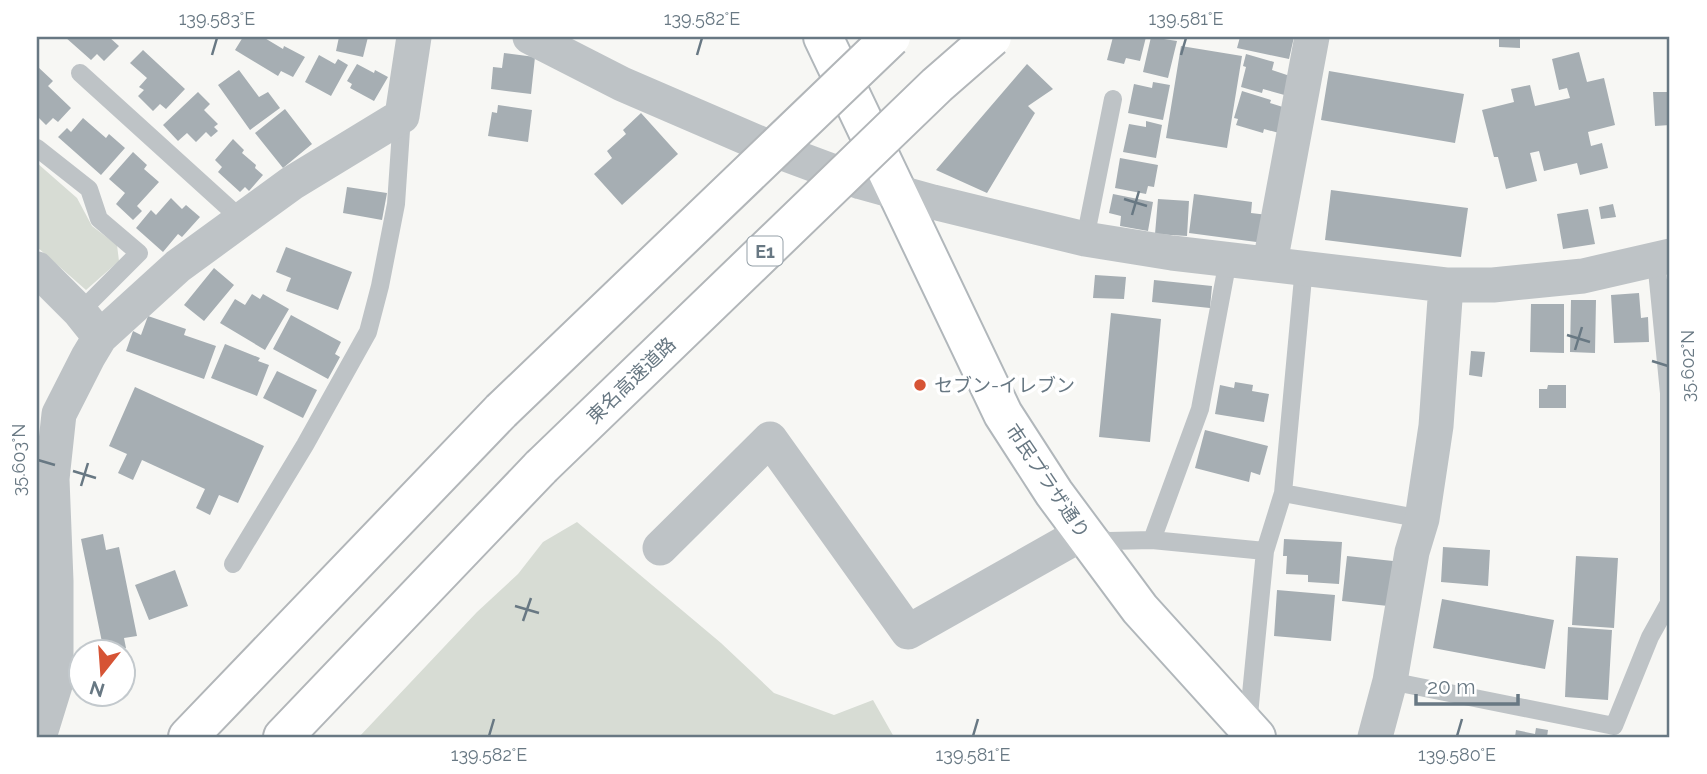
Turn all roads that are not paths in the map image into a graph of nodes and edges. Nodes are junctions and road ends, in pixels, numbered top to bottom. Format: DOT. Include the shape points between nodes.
graph roads {
  1 [pos="414,37"];
  2 [pos="530,37"];
  3 [pos="823,37"];
  4 [pos="891,37"];
  5 [pos="992,37"];
  6 [pos="1312,37"];
  7 [pos="80,73"];
  8 [pos="1113,99"];
  9 [pos="402,116"];
  10 [pos="37,148"];
  11 [pos="897,193"];
  12 [pos="241,219"];
  13 [pos="1086,239"];
  14 [pos="1663,258"];
  15 [pos="1227,260"];
  16 [pos="1287,265"];
  17 [pos="37,268"];
  18 [pos="1446,285"];
  19 [pos="90,325"];
  20 [pos="1283,493"];
  21 [pos="1422,519"];
  22 [pos="1083,533"];
  23 [pos="1152,540"];
  24 [pos="660,548"];
  25 [pos="1265,551"];
  26 [pos="233,564"];
  27 [pos="1669,601"];
  28 [pos="1390,681"];
  29 [pos="1252,733"];
  30 [pos="39,737"];
  31 [pos="188,737"];
  32 [pos="283,737"];
  33 [pos="1375,737"];
  1 -- 9 [label="street"];
  2 -- 11 [label="street" via="622,84 775,150"];
  3 -- 11 [label="main road, 市民プラザ通り"];
  4 -- 31 [label="main road, bridge" via="501,411"];
  5 -- 32 [label="main road, 東名高速道路 / E1, bridge" via="541,467"];
  6 -- 16 [label="street"];
  7 -- 12 [label="lane"];
  8 -- 13 [label="lane"];
  9 -- 12 [label="street"];
  9 -- 26 [label="lane" via="396,204 369,332"];
  10 -- 19 [label="lane" via="89,189 99,219 139,253"];
  11 -- 13 [label="street"];
  11 -- 22 [label="main road, 市民プラザ通り" via="1003,414"];
  12 -- 19 [label="street"];
  13 -- 15 [label="street"];
  14 -- 18 [label="street" via="1583,276"];
  14 -- 27 [label="lane" via="1669,393"];
  15 -- 16 [label="street"];
  15 -- 23 [label="lane" via="1200,409"];
  16 -- 18 [label="street"];
  16 -- 20 [label="lane"];
  17 -- 19 [label="street"];
  18 -- 21 [label="street" via="1436,426"];
  19 -- 30 [label="street" via="60,415 52,479 56,682"];
  20 -- 21 [label="lane"];
  20 -- 25 [label="lane"];
  21 -- 28 [label="street"];
  22 -- 23 [label="lane" via="1109,541"];
  22 -- 24 [label="street" via="908,632 770,439"];
  22 -- 29 [label="main road, 市民プラザ通り" via="1140,609"];
  23 -- 25 [label="lane"];
  25 -- 29 [label="lane"];
  27 -- 28 [label="lane" via="1614,726"];
  28 -- 33 [label="street"];
}
